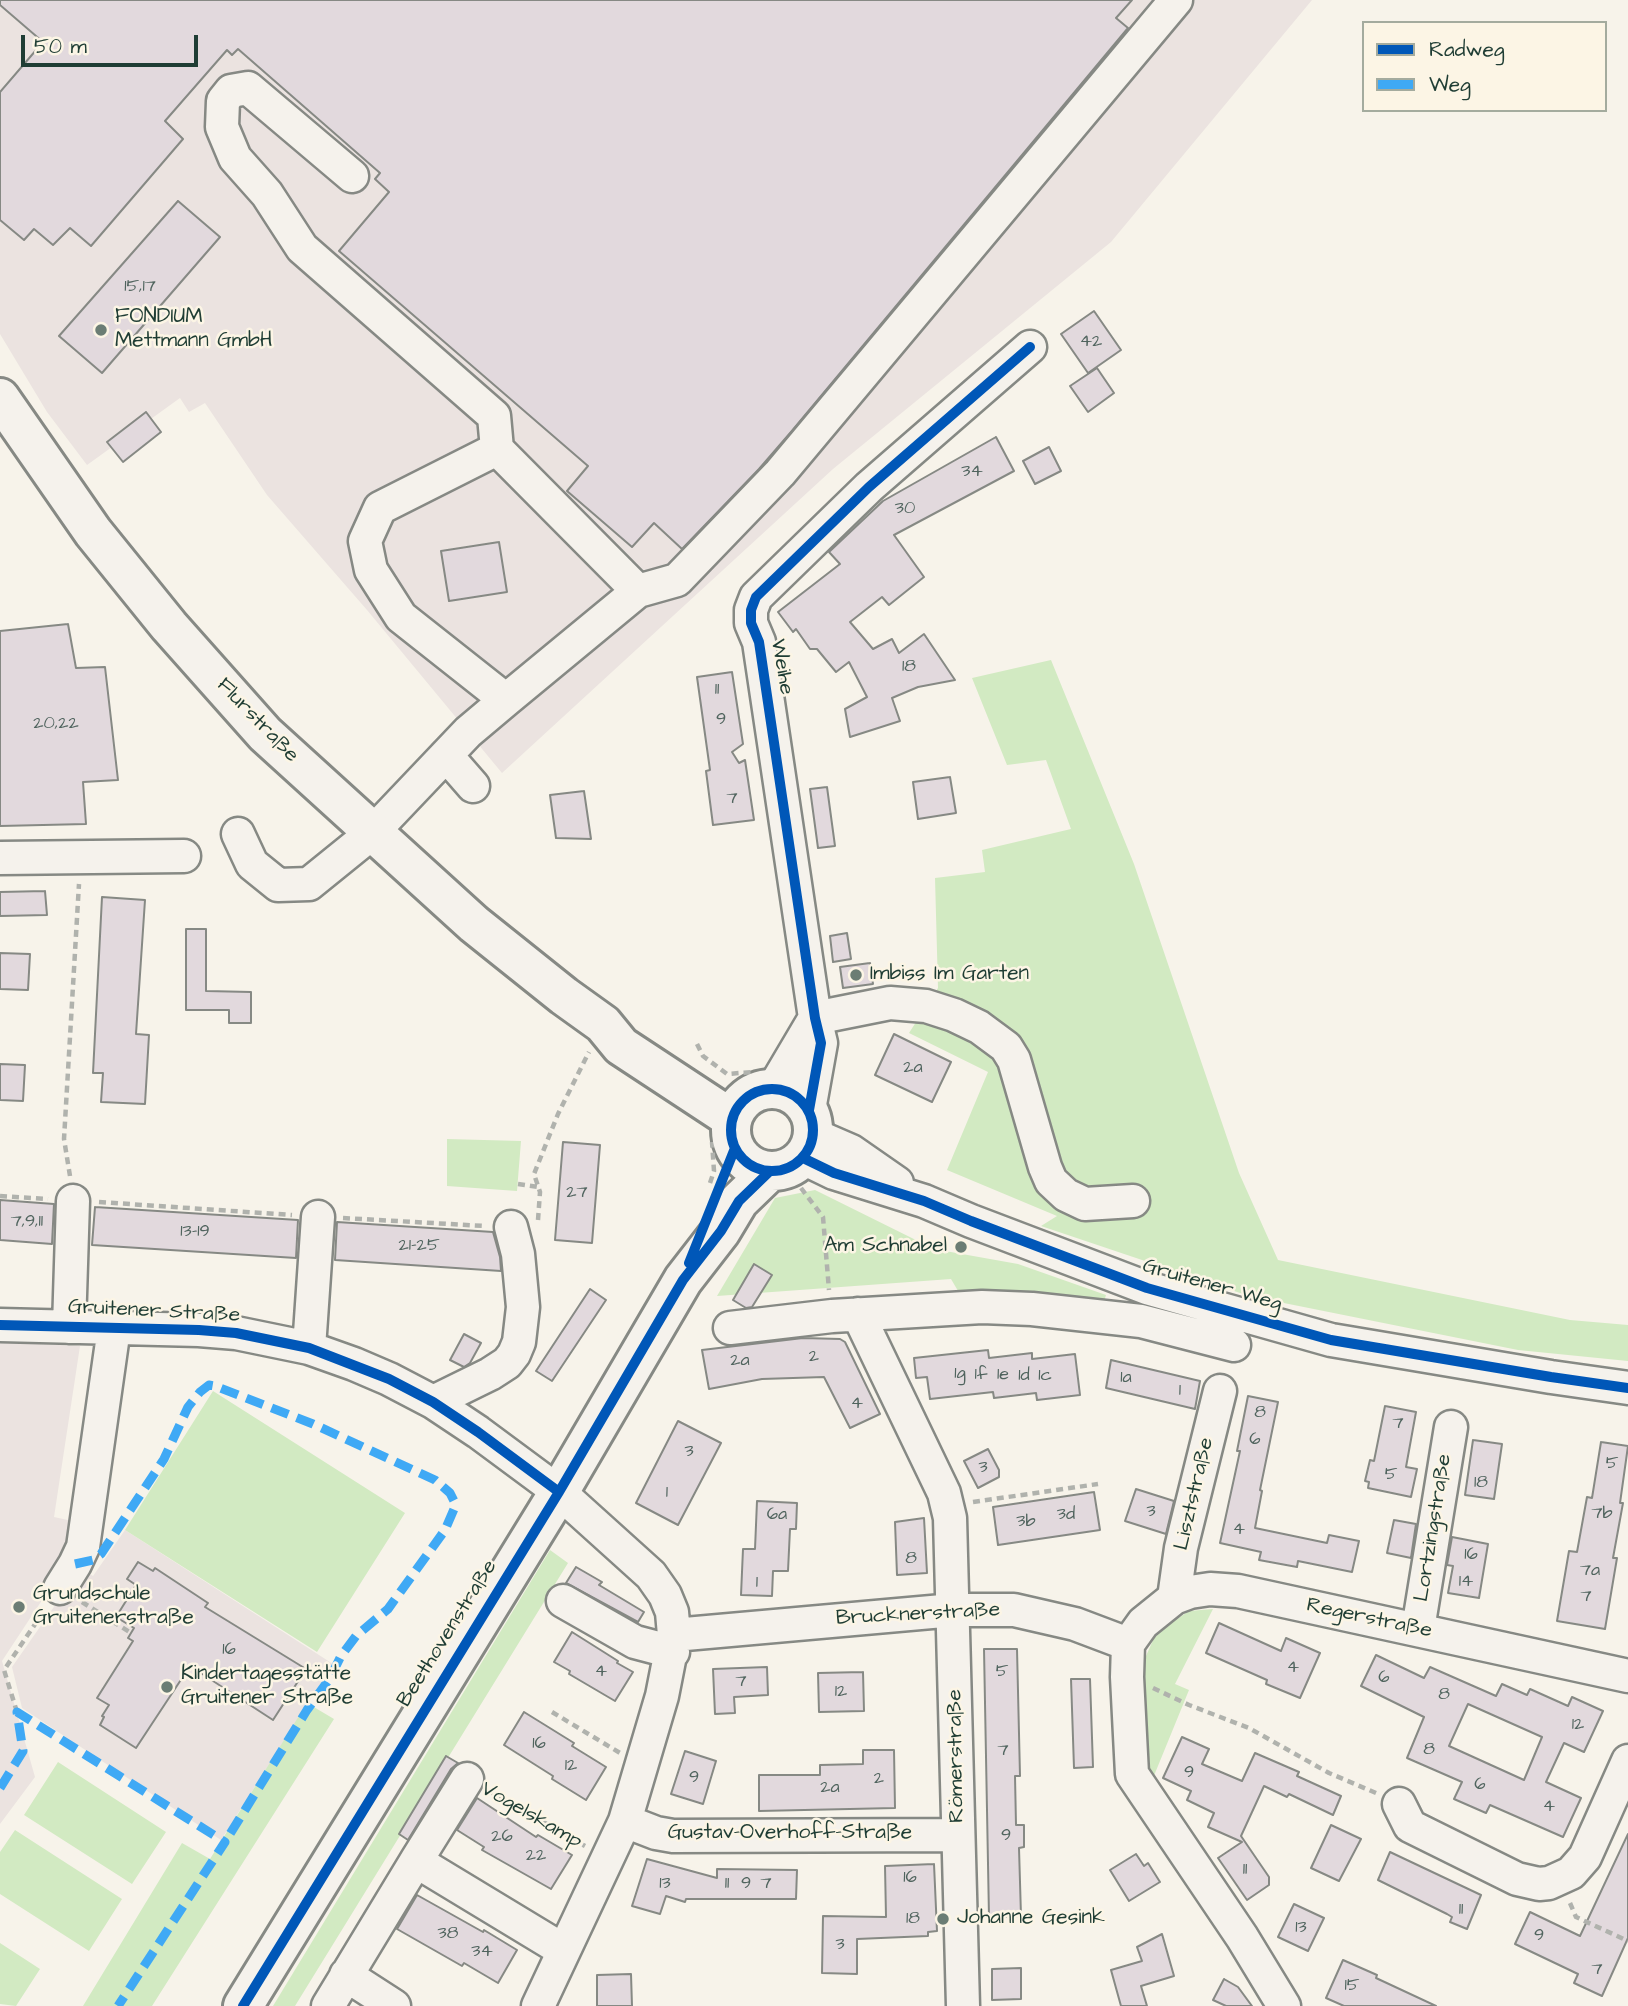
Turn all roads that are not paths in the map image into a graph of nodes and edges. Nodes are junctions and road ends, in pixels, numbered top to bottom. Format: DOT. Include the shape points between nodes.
graph roads {
  1 [pos="1176,0"];
  2 [pos="352,176"];
  3 [pos="1030,347"];
  4 [pos="0,398"];
  5 [pos="497,449"];
  6 [pos="638,591"];
  7 [pos="506,700"];
  8 [pos="446,755"];
  9 [pos="472,786"];
  10 [pos="372,833"];
  11 [pos="238,834"];
  12 [pos="184,856"];
  13 [pos="0,858"];
  14 [pos="815,1018"];
  15 [pos="748,1113"];
  16 [pos="799,1152"];
  17 [pos="74,1201"];
  18 [pos="1133,1201"];
  19 [pos="318,1217"];
  20 [pos="511,1227"];
  21 [pos="684,1280"];
  22 [pos="845,1315"];
  23 [pos="0,1325"];
  24 [pos="69,1327"];
  25 [pos="114,1328"];
  26 [pos="730,1328"];
  27 [pos="1234,1345"];
  28 [pos="309,1348"];
  29 [pos="1628,1388"];
  30 [pos="1220,1391"];
  31 [pos="433,1402"];
  32 [pos="1451,1427"];
  33 [pos="559,1492"];
  34 [pos="60,1588"];
  35 [pos="1174,1598"];
  36 [pos="563,1601"];
  37 [pos="954,1609"];
  38 [pos="1418,1629"];
  39 [pos="673,1643"];
  40 [pos="1128,1644"];
  41 [pos="1628,1676"];
  42 [pos="1628,1761"];
  43 [pos="467,1779"];
  44 [pos="1399,1804"];
  45 [pos="625,1821"];
  46 [pos="958,1835"];
  47 [pos="416,1861"];
  48 [pos="564,1950"];
  49 [pos="346,1975"];
  50 [pos="243,2006"];
  51 [pos="328,2006"];
  52 [pos="394,2006"];
  53 [pos="538,2006"];
  54 [pos="963,2006"];
  55 [pos="1284,2006"];
  1 -- 6 [label="street" via="780,473 677,580"];
  2 -- 5 [label="street" via="248,89 231,91 223,101 222,127 235,159 267,194 302,248 494,416"];
  3 -- 14 [label="street, Weihe" via="869,486 756,597 751,610 759,642 779,851"];
  4 -- 10 [label="main road, Flurstraße" via="93,533 169,626 265,734"];
  5 -- 6 [label="street"];
  5 -- 7 [label="street" via="380,508 365,541 370,570 401,617"];
  6 -- 7 [label="street"];
  7 -- 8 [label="street"];
  8 -- 9 [label="street"];
  8 -- 10 [label="street"];
  10 -- 11 [label="street" via="332,875 279,892 252,864"];
  10 -- 15 [label="main road, Flurstraße" via="564,996 603,1024 645,1034 712,1077"];
  12 -- 13 [label="street"];
  14 -- 15 [label="street"];
  14 -- 16 [label="street, Weihe" via="821,1043"];
  14 -- 18 [label="street" via="890,1003 926,1006 987,1032 1006,1046 1014,1060 1051,1181 1085,1204"];
  15 -- 16 [label="main road" via="749,1164"];
  15 -- 16 [label="main road" via="794,1095"];
  15 -- 21 [label="main road, Beethovenstraße"];
  16 -- 21 [label="main road, Beethovenstraße" via="739,1200"];
  16 -- 29 [label="street, Gruitener Weg" via="834,1173 924,1201 1147,1288 1331,1340"];
  17 -- 24 [label="street, Gruitener Straße"];
  19 -- 28 [label="street"];
  20 -- 31 [label="street" via="523,1307 514,1354 490,1374"];
  21 -- 33 [label="main road, Beethovenstraße"];
  22 -- 26 [label="street"];
  22 -- 27 [label="street" via="982,1307 1032,1309 1141,1321"];
  22 -- 37 [label="street, Römerstraße" via="948,1505"];
  23 -- 24 [label="street, Gruitener Straße"];
  24 -- 25 [label="street, Gruitener Straße"];
  25 -- 28 [label="street, Gruitener Straße" via="199,1330"];
  25 -- 34 [label="street" via="83,1547"];
  28 -- 31 [label="street, Gruitener Straße" via="389,1379"];
  30 -- 35 [label="street, Lisztstraße" via="1181,1548"];
  31 -- 33 [label="street, Gruitener Straße"];
  32 -- 38 [label="street, Lortzingstraße"];
  33 -- 39 [label="street, Vogelskamp" via="651,1575 671,1612"];
  33 -- 50 [label="main road, Beethovenstraße"];
  35 -- 38 [label="street, Regerstraße" via="1210,1589 1238,1591"];
  35 -- 40 [label="street, Regerstraße" via="1143,1623"];
  36 -- 39 [label="street" via="635,1642"];
  37 -- 39 [label="street, Brucknerstraße"];
  37 -- 40 [label="street, Brucknerstraße" via="1041,1615"];
  37 -- 46 [label="street, Römerstraße"];
  38 -- 41 [label="street, Regerstraße"];
  39 -- 45 [label="street, Vogelskamp"];
  40 -- 55 [label="street" via="1132,1774"];
  42 -- 44 [label="street" via="1585,1857 1561,1879 1539,1884 1490,1866 1410,1826"];
  43 -- 47 [label="street, Vogelskamp"];
  45 -- 46 [label="street, Gustav-Overhoff-Straße" via="673,1836"];
  45 -- 48 [label="street, Vogelskamp"];
  46 -- 54 [label="street, Römerstraße"];
  47 -- 48 [label="street"];
  47 -- 49 [label="street, Vogelskamp"];
  48 -- 53 [label="street, Vogelskamp"];
  49 -- 51 [label="street, Vogelskamp"];
  49 -- 52 [label="street"];
}
